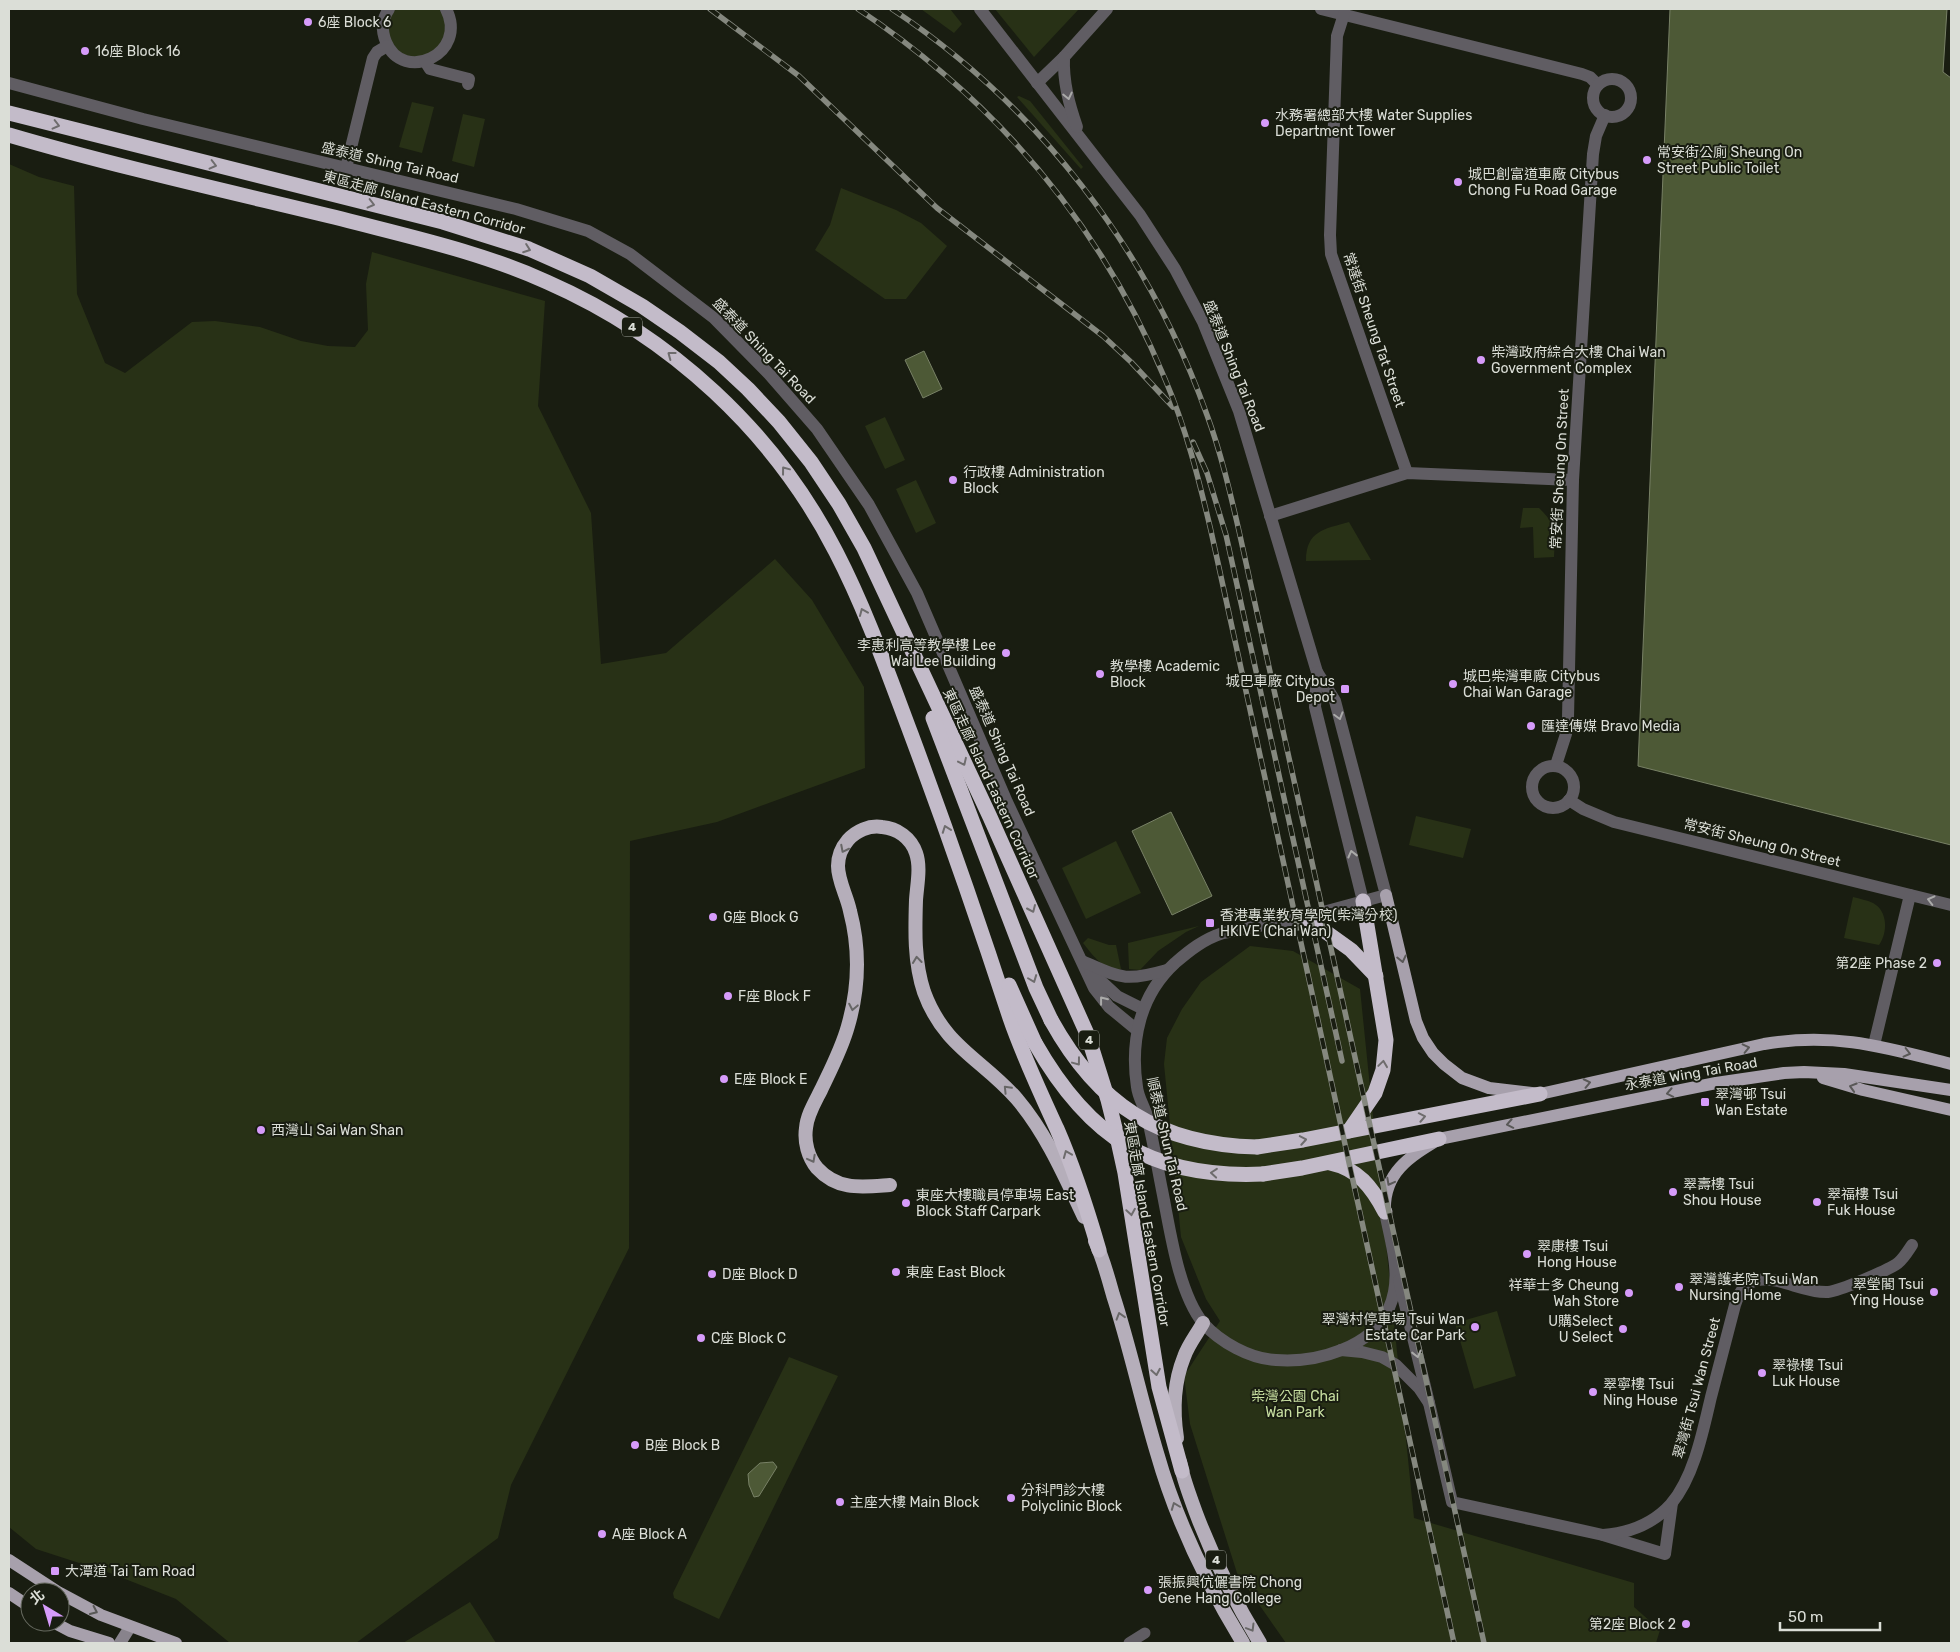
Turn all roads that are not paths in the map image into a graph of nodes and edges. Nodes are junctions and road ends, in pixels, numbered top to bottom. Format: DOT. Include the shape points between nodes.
graph roads {
  1 [pos="389,9"];
  2 [pos="446,9"];
  3 [pos="980,9"];
  4 [pos="1107,9"];
  5 [pos="1321,9"];
  6 [pos="1344,14"];
  7 [pos="387,46"];
  8 [pos="1064,57"];
  9 [pos="425,61"];
  10 [pos="9,83"];
  11 [pos="1037,83"];
  12 [pos="468,84"];
  13 [pos="1598,85"];
  14 [pos="9,113"];
  15 [pos="1605,115"];
  16 [pos="1079,134"];
  17 [pos="9,135"];
  18 [pos="346,168"];
  19 [pos="1407,473"];
  20 [pos="1573,480"];
  21 [pos="1270,516"];
  22 [pos="905,639"];
  23 [pos="1317,672"];
  24 [pos="1556,766"];
  25 [pos="1569,800"];
  26 [pos="963,875"];
  27 [pos="1386,895"];
  28 [pos="1910,895"];
  29 [pos="1363,902"];
  30 [pos="1951,905"];
  31 [pos="1305,917"];
  32 [pos="1082,961"];
  33 [pos="1167,970"];
  34 [pos="1376,976"];
  35 [pos="1143,1009"];
  36 [pos="1137,1030"];
  37 [pos="1874,1045"];
  38 [pos="1951,1064"];
  39 [pos="1804,1072"];
  40 [pos="1951,1090"];
  41 [pos="1540,1094"];
  42 [pos="1951,1110"];
  43 [pos="1349,1131"];
  44 [pos="1439,1139"];
  45 [pos="1326,1162"];
  46 [pos="890,1185"];
  47 [pos="1385,1212"];
  48 [pos="1912,1244"];
  49 [pos="1099,1250"];
  50 [pos="1397,1272"];
  51 [pos="1203,1323"];
  52 [pos="1341,1350"];
  53 [pos="1429,1403"];
  54 [pos="1182,1472"];
  55 [pos="1672,1502"];
  56 [pos="1649,1522"];
  57 [pos="1603,1535"];
  58 [pos="1668,1536"];
  59 [pos="9,1560"];
  60 [pos="42,1582"];
  61 [pos="9,1593"];
  62 [pos="70,1599"];
  63 [pos="20,1600"];
  64 [pos="130,1627"];
  65 [pos="70,1631"];
  66 [pos="1145,1633"];
  67 [pos="109,1643"];
  68 [pos="120,1643"];
  69 [pos="176,1643"];
  70 [pos="1129,1643"];
  71 [pos="1243,1643"];
  72 [pos="1260,1643"];
  1 -- 7 [label="street" via="382,26"];
  2 -- 9 [label="street" via="451,30 449,41 435,57"];
  3 -- 11 [label="street, 盛泰道 Shing Tai Road"];
  4 -- 8 [label="street"];
  5 -- 6 [label="street"];
  6 -- 13 [label="street" via="1582,74"];
  6 -- 19 [label="street, 常達街 Sheung Tat Street" via="1337,36 1331,254"];
  7 -- 9 [label="street" via="401,58"];
  7 -- 18 [label="street" via="373,58"];
  8 -- 11 [label="street"];
  8 -- 16 [label="street, one-way" via="1067,94"];
  9 -- 12 [label="street" via="430,69 469,79"];
  10 -- 18 [label="street, 盛泰道 Shing Tai Road"];
  11 -- 16 [label="street, 盛泰道 Shing Tai Road"];
  13 -- 15 [label="street" via="1593,100 1599,112"];
  13 -- 15 [label="street" via="1607,79 1619,80 1625,83 1631,94 1626,111 1616,116"];
  14 -- 22 [label="highway, 東區走廊 Island Eastern Corridor / 4, one-way" via="443,222 529,249 590,276 642,306 719,362 767,409 800,448 839,504 864,548"];
  15 -- 20 [label="street, 常安街 Sheung On Street" via="1592,154"];
  16 -- 21 [label="street, 盛泰道 Shing Tai Road" via="1140,215 1203,322 1238,411"];
  26 -- 17 [label="highway, 4, one-way" via="888,673 836,551 805,498 773,453 731,406 676,359 600,308 549,282 495,261 440,244"];
  18 -- 32 [label="street, 盛泰道 Shing Tai Road" via="516,208 588,231 630,254 714,318 769,374 818,429 869,505 917,593 1007,802"];
  19 -- 20 [label="street"];
  19 -- 21 [label="street"];
  20 -- 24 [label="street, 常安街 Sheung On Street" via="1568,718"];
  21 -- 23 [label="street, 盛泰道 Shing Tai Road"];
  22 -- 43 [label="highway, one-way, bridge" via="1036,988 1070,1053 1096,1084 1145,1121 1201,1142 1256,1146"];
  22 -- 54 [label="highway, 東區走廊 Island Eastern Corridor / 4, one-way" via="1076,1007 1098,1067 1125,1173 1159,1387"];
  23 -- 27 [label="street, 盛泰道 Shing Tai Road, one-way" via="1335,702"];
  29 -- 23 [label="street, 盛泰道 Shing Tai Road, one-way" via="1315,707"];
  24 -- 25 [label="street" via="1569,772 1573,779"];
  24 -- 25 [label="street" via="1537,772 1531,785 1534,798 1551,808 1558,808"];
  25 -- 28 [label="street, 常安街 Sheung On Street" via="1614,822"];
  45 -- 26 [label="highway, one-way, bridge" via="1263,1174 1214,1174 1154,1159 1125,1145 1099,1126 1054,1075 1035,1043"];
  49 -- 26 [label="highway, 4, one-way" via="1071,1163 1016,1034"];
  27 -- 29 [label="street, 順泰道 Shun Tai Road"];
  27 -- 41 [label="main road, 永泰道 Wing Tai Road, one-way" via="1416,1021 1433,1053 1453,1072 1472,1082 1489,1088"];
  30 -- 28 [label="street, 常安街 Sheung On Street, one-way"];
  28 -- 37 [label="street"];
  29 -- 31 [label="street, 順泰道 Shun Tai Road"];
  29 -- 34 [label="highway"];
  31 -- 33 [label="street, 順泰道 Shun Tai Road" via="1211,937 1186,952"];
  31 -- 34 [label="highway" via="1351,950"];
  32 -- 33 [label="street" via="1127,978"];
  32 -- 35 [label="street, 盛泰道 Shing Tai Road" via="1117,996"];
  36 -- 32 [label="street, 盛泰道 Shing Tai Road, one-way" via="1109,1008 1094,988"];
  33 -- 35 [label="street, 順泰道 Shun Tai Road"];
  43 -- 34 [label="highway, one-way" via="1375,1093 1383,1070 1386,1040"];
  35 -- 36 [label="street, 順泰道 Shun Tai Road"];
  36 -- 51 [label="street, 順泰道 Shun Tai Road" via="1134,1048 1137,1089 1146,1115 1178,1265 1186,1290"];
  37 -- 38 [label="main road, 永泰道 Wing Tai Road, one-way"];
  41 -- 37 [label="main road, 永泰道 Wing Tai Road, one-way" via="1782,1041 1818,1039"];
  39 -- 40 [label="main road, 永泰道 Wing Tai Road" via="1859,1076"];
  42 -- 39 [label="main road, one-way" via="1863,1090"];
  39 -- 44 [label="main road, 永泰道 Wing Tai Road, one-way" via="1716,1083"];
  43 -- 41 [label="highway, one-way"];
  44 -- 45 [label="highway"];
  44 -- 47 [label="main road, 永泰道 Wing Tai Road, one-way" via="1417,1152 1397,1171 1386,1191"];
  45 -- 47 [label="highway" via="1356,1174 1372,1190"];
  49 -- 46 [label="highway, one-way" via="1066,1179 1026,1111 998,1080 956,1044 934,1013 916,961 918,857 912,844 901,833 876,826 853,836 843,848 839,860 839,873 854,930 856,990 844,1039 810,1112 805,1138 813,1162 835,1181 850,1188"];
  47 -- 50 [label="street"];
  48 -- 55 [label="street, 翠灣街 Tsui Wan Street" via="1904,1258 1892,1266 1833,1291 1817,1291 1767,1278 1749,1283 1737,1296 1699,1446"];
  71 -- 49 [label="highway, 4, one-way" via="1206,1576 1169,1490"];
  50 -- 52 [label="street" via="1390,1308 1381,1323 1370,1335"];
  50 -- 53 [label="street, one-way"];
  51 -- 52 [label="street, 順泰道 Shun Tai Road" via="1229,1344 1274,1360 1298,1360"];
  51 -- 54 [label="highway" via="1184,1356 1176,1384 1176,1434"];
  52 -- 53 [label="street, 翠灣街 Tsui Wan Street" via="1362,1352 1389,1361 1408,1376"];
  53 -- 57 [label="street, 翠灣街 Tsui Wan Street" via="1452,1502"];
  54 -- 72 [label="highway, 東區走廊 Island Eastern Corridor / 4, one-way" via="1210,1546"];
  55 -- 56 [label="street, 翠灣街 Tsui Wan Street"];
  55 -- 58 [label="street, 翠灣街 Tsui Wan Street"];
  56 -- 57 [label="street, 翠灣街 Tsui Wan Street" via="1630,1531"];
  56 -- 58 [label="street" via="1663,1523 1668,1529"];
  57 -- 58 [label="street, 翠灣街 Tsui Wan Street" via="1665,1554"];
  59 -- 60 [label="main road"];
  61 -- 63 [label="main road"];
  62 -- 64 [label="main road, one-way"];
  64 -- 68 [label="main road"];
  64 -- 69 [label="main road"];
  65 -- 67 [label="main road"];
  66 -- 70 [label="street"];
}
